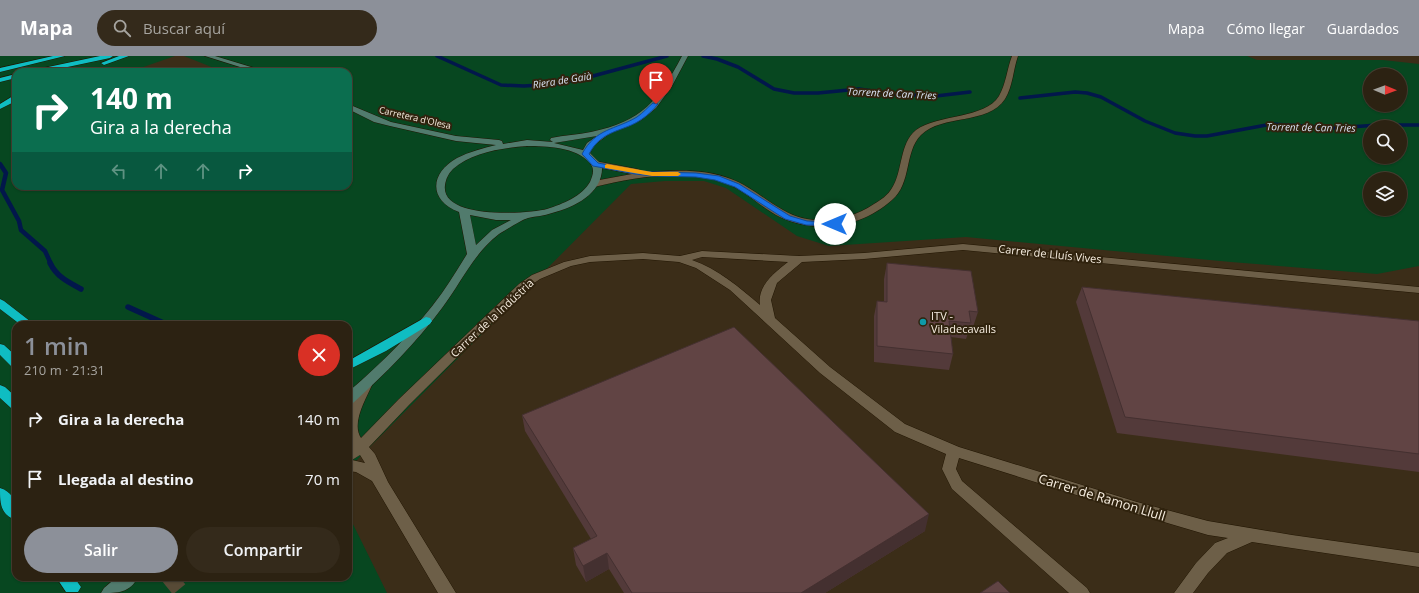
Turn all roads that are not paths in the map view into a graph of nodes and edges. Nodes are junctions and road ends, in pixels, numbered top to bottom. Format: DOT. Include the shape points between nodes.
graph roads {
  1 [pos="36,56"];
  2 [pos="62,56"];
  3 [pos="110,56"];
  4 [pos="126,56"];
  5 [pos="208,56"];
  6 [pos="685,56"];
  7 [pos="1015,56"];
  8 [pos="0,64"];
  9 [pos="53,68"];
  10 [pos="87,68"];
  11 [pos="250,68"];
  12 [pos="0,70"];
  13 [pos="12,77"];
  14 [pos="0,80"];
  15 [pos="12,97"];
  16 [pos="12,100"];
  17 [pos="0,103"];
  18 [pos="0,107"];
  19 [pos="352,108"];
  20 [pos="608,131"];
  21 [pos="456,138"];
  22 [pos="534,142"];
  23 [pos="508,144"];
  24 [pos="585,154"];
  25 [pos="461,160"];
  26 [pos="595,164"];
  27 [pos="652,174"];
  28 [pos="594,184"];
  29 [pos="464,211"];
  30 [pos="526,216"];
  31 [pos="472,254"];
  32 [pos="680,258"];
  33 [pos="799,259"];
  34 [pos="1419,290"];
  35 [pos="0,303"];
  36 [pos="769,319"];
  37 [pos="24,321"];
  38 [pos="426,321"];
  39 [pos="0,348"];
  40 [pos="12,359"];
  41 [pos="352,364"];
  42 [pos="365,385"];
  43 [pos="0,390"];
  44 [pos="352,396"];
  45 [pos="12,401"];
  46 [pos="352,418"];
  47 [pos="352,437"];
  48 [pos="360,448"];
  49 [pos="954,451"];
  50 [pos="352,453"];
  51 [pos="352,466"];
  52 [pos="378,477"];
  53 [pos="0,494"];
  54 [pos="12,509"];
  55 [pos="1252,535"];
  56 [pos="1419,560"];
  57 [pos="125,581"];
  58 [pos="110,593"];
  59 [pos="447,593"];
  60 [pos="1081,593"];
  61 [pos="1183,593"];
  1 -- 8 [label="highway"];
  2 -- 12 [label="highway"];
  3 -- 9 [label="highway"];
  4 -- 10 [label="highway"];
  5 -- 11 [label="street"];
  6 -- 20 [label="street" via="659,98 644,115"];
  7 -- 27 [label="street" via="999,102 984,111 942,122 921,131 911,143 901,181 894,193 863,214 843,222 825,224 797,221 779,213 737,185 716,178"];
  13 -- 14 [label="highway"];
  15 -- 17 [label="highway"];
  16 -- 18 [label="highway"];
  19 -- 21 [label="street, Carretera d'Olesa" via="377,120"];
  20 -- 22 [label="street"];
  20 -- 24 [label="street" via="590,145"];
  21 -- 23 [label="street, Carretera d'Olesa"];
  21 -- 25 [label="street" via="461,150"];
  22 -- 23 [label="street"];
  22 -- 24 [label="street" via="563,145"];
  23 -- 25 [label="street"];
  24 -- 26 [label="street"];
  25 -- 29 [label="street" via="447,171 440,186 446,200"];
  26 -- 27 [label="street"];
  26 -- 28 [label="street" via="598,173"];
  27 -- 28 [label="street"];
  28 -- 30 [label="street" via="570,203"];
  29 -- 30 [label="street" via="492,217"];
  29 -- 31 [label="street"];
  30 -- 31 [label="street" via="496,232"];
  31 -- 38 [label="street" via="447,294"];
  32 -- 33 [label="street, Carrer de Lluís Vives" via="702,254"];
  32 -- 36 [label="street, Carrer de Ramon Llull" via="717,276"];
  32 -- 48 [label="street, Carrer de la Indústria" via="643,256 590,259 568,264 536,277 514,294"];
  33 -- 34 [label="street, Carrer de Lluís Vives" via="963,247 984,248"];
  33 -- 36 [label="street" via="781,271 770,286 765,300"];
  35 -- 37 [label="highway"];
  36 -- 49 [label="street, Carrer de Ramon Llull" via="825,370 900,428"];
  38 -- 41 [label="highway"];
  38 -- 42 [label="street"];
  39 -- 40 [label="highway"];
  42 -- 44 [label="street"];
  42 -- 46 [label="street"];
  43 -- 45 [label="highway"];
  47 -- 48 [label="street"];
  48 -- 50 [label="street, Carrer de la Indústria"];
  48 -- 52 [label="street" via="368,454"];
  49 -- 55 [label="street, Carrer de Ramon Llull" via="1144,510 1208,528"];
  49 -- 60 [label="street" via="949,469 957,485"];
  51 -- 52 [label="street"];
  52 -- 59 [label="street"];
  53 -- 54 [label="highway"];
  55 -- 56 [label="street, Carrer de Ramon Llull"];
  55 -- 61 [label="street" via="1222,548 1202,568"];
  57 -- 58 [label="street"];
}
